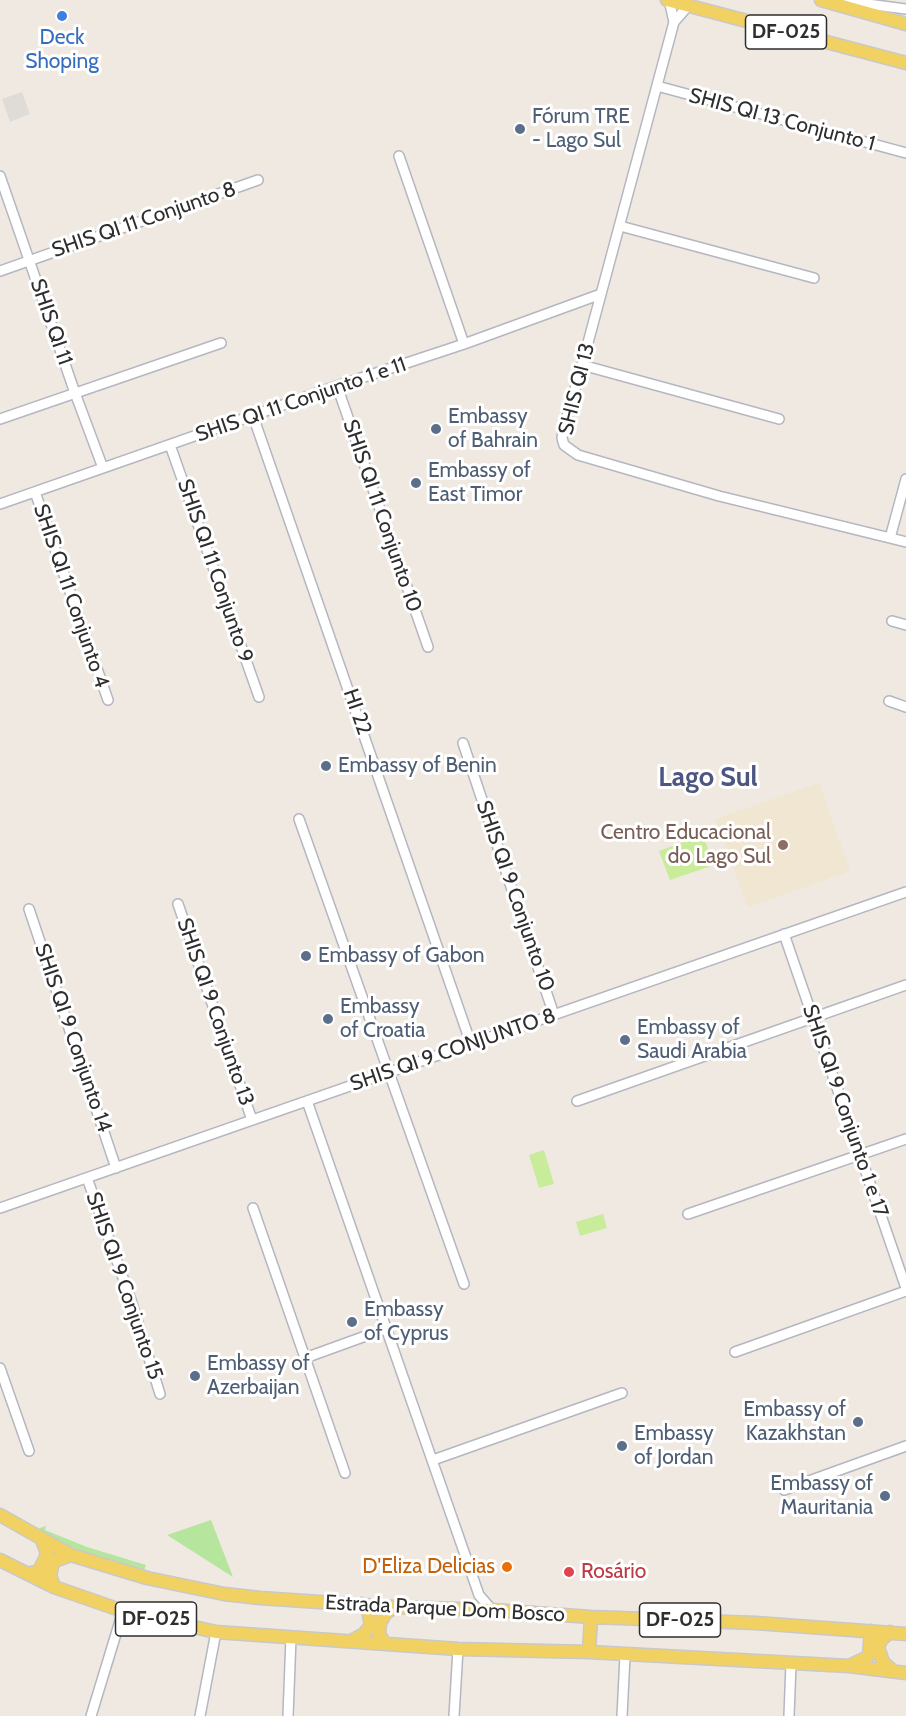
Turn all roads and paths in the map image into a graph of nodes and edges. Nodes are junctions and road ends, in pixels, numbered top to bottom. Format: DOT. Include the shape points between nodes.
graph roads {
  1 [pos="668,0"];
  2 [pos="821,0"];
  3 [pos="833,0"];
  4 [pos="688,6"];
  5 [pos="906,9"];
  6 [pos="674,22"];
  7 [pos="906,24"];
  8 [pos="906,63"];
  9 [pos="657,86"];
  10 [pos="906,153"];
  11 [pos="399,156"];
  12 [pos="0,176"];
  13 [pos="258,180"];
  14 [pos="620,226"];
  15 [pos="29,260"];
  16 [pos="0,270"];
  17 [pos="814,278"];
  18 [pos="601,294"];
  19 [pos="222,343"];
  20 [pos="464,344"];
  21 [pos="582,365"];
  22 [pos="337,386"];
  23 [pos="75,393"];
  24 [pos="253,416"];
  25 [pos="0,419"];
  26 [pos="779,419"];
  27 [pos="170,445"];
  28 [pos="103,468"];
  29 [pos="906,479"];
  30 [pos="35,492"];
  31 [pos="0,504"];
  32 [pos="890,538"];
  33 [pos="906,542"];
  34 [pos="892,621"];
  35 [pos="906,625"];
  36 [pos="428,647"];
  37 [pos="259,698"];
  38 [pos="108,700"];
  39 [pos="889,702"];
  40 [pos="906,707"];
  41 [pos="463,743"];
  42 [pos="299,819"];
  43 [pos="906,892"];
  44 [pos="178,904"];
  45 [pos="29,909"];
  46 [pos="784,934"];
  47 [pos="906,985"];
  48 [pos="554,1015"];
  49 [pos="813,1018"];
  50 [pos="471,1044"];
  51 [pos="389,1073"];
  52 [pos="307,1101"];
  53 [pos="577,1101"];
  54 [pos="252,1120"];
  55 [pos="906,1139"];
  56 [pos="861,1155"];
  57 [pos="116,1168"];
  58 [pos="87,1178"];
  59 [pos="0,1208"];
  60 [pos="253,1208"];
  61 [pos="688,1214"];
  62 [pos="464,1284"];
  63 [pos="906,1290"];
  64 [pos="385,1329"];
  65 [pos="735,1352"];
  66 [pos="305,1358"];
  67 [pos="0,1368"];
  68 [pos="621,1393"];
  69 [pos="160,1394"];
  70 [pos="906,1446"];
  71 [pos="29,1451"];
  72 [pos="433,1460"];
  73 [pos="345,1473"];
  74 [pos="784,1490"];
  75 [pos="0,1515"];
  76 [pos="42,1540"];
  77 [pos="71,1555"];
  78 [pos="0,1560"];
  79 [pos="27,1574"];
  80 [pos="54,1587"];
  81 [pos="479,1594"];
  82 [pos="362,1604"];
  83 [pos="394,1607"];
  84 [pos="470,1609"];
  85 [pos="492,1610"];
  86 [pos="123,1611"];
  87 [pos="591,1617"];
  88 [pos="871,1631"];
  89 [pos="216,1632"];
  90 [pos="890,1632"];
  91 [pos="906,1634"];
  92 [pos="291,1638"];
  93 [pos="352,1641"];
  94 [pos="385,1644"];
  95 [pos="458,1649"];
  96 [pos="589,1652"];
  97 [pos="625,1656"];
  98 [pos="791,1664"];
  99 [pos="849,1666"];
  100 [pos="900,1672"];
  101 [pos="91,1716"];
  102 [pos="200,1716"];
  103 [pos="288,1716"];
  104 [pos="454,1716"];
  105 [pos="622,1716"];
  106 [pos="789,1716"];
  1 -- 4 [label="main road, DF-025"];
  1 -- 6 [label="street, SHIS QI 13"];
  2 -- 7 [label="main road, DF-025"];
  3 -- 5 [label="street"];
  4 -- 6 [label="street, SHIS QI 13"];
  4 -- 8 [label="main road, DF-025"];
  6 -- 9 [label="street, SHIS QI 13"];
  9 -- 10 [label="street, SHIS QI 13 Conjunto 1"];
  9 -- 14 [label="street, SHIS QI 13"];
  11 -- 20 [label="street"];
  12 -- 15 [label="street, SHIS QI 11"];
  13 -- 15 [label="street, SHIS QI 11 Conjunto 8"];
  14 -- 17 [label="street"];
  14 -- 18 [label="street, SHIS QI 13"];
  15 -- 16 [label="street, SHIS QI 11 Conjunto 8"];
  15 -- 23 [label="street, SHIS QI 11"];
  18 -- 20 [label="street, SHIS QI 11 Conjunto 1 e 11"];
  18 -- 21 [label="street, SHIS QI 13"];
  19 -- 23 [label="street"];
  20 -- 22 [label="street, SHIS QI 11 Conjunto 1 e 11"];
  21 -- 26 [label="street"];
  21 -- 32 [label="street, SHIS QI 13" via="563,430 564,445 569,451 726,498"];
  22 -- 24 [label="street, SHIS QI 11 Conjunto 1 e 11"];
  22 -- 36 [label="street, SHIS QI 11 Conjunto 10"];
  23 -- 25 [label="street"];
  23 -- 28 [label="street, SHIS QI 11"];
  24 -- 27 [label="street, SHIS QI 11 Conjunto 1 e 11"];
  24 -- 50 [label="street, HI 22"];
  27 -- 28 [label="street, SHIS QI 11 Conjunto 1 e 11"];
  27 -- 37 [label="street, SHIS QI 11 Conjunto 9"];
  28 -- 30 [label="street, SHIS QI 11 Conjunto 1 e 11"];
  29 -- 32 [label="street"];
  30 -- 31 [label="street, SHIS QI 11 Conjunto 1 e 11"];
  30 -- 38 [label="street, SHIS QI 11 Conjunto 4"];
  32 -- 33 [label="street, SHIS QI 13"];
  34 -- 35 [label="street"];
  39 -- 40 [label="street"];
  41 -- 48 [label="street, SHIS QI 9 Conjunto 10"];
  42 -- 51 [label="street"];
  43 -- 46 [label="street, SHIS QI 9 CONJUNTO 8"];
  44 -- 54 [label="street, SHIS QI 9 Conjunto 13"];
  45 -- 57 [label="street, SHIS QI 9 Conjunto 14"];
  46 -- 48 [label="street, SHIS QI 9 CONJUNTO 8"];
  46 -- 49 [label="street, SHIS QI 9 Conjunto 1 e 17"];
  47 -- 49 [label="street"];
  48 -- 50 [label="street, SHIS QI 9 CONJUNTO 8"];
  49 -- 53 [label="street"];
  49 -- 56 [label="street, SHIS QI 9 Conjunto 1 e 17"];
  50 -- 51 [label="street, SHIS QI 9 CONJUNTO 8"];
  51 -- 52 [label="street, SHIS QI 9 CONJUNTO 8"];
  51 -- 62 [label="street"];
  52 -- 54 [label="street, SHIS QI 9 CONJUNTO 8"];
  52 -- 64 [label="street"];
  54 -- 57 [label="street, SHIS QI 9 CONJUNTO 8"];
  55 -- 56 [label="street"];
  56 -- 61 [label="street"];
  56 -- 63 [label="street, SHIS QI 9 Conjunto 1 e 17"];
  57 -- 58 [label="street, SHIS QI 9 CONJUNTO 8"];
  58 -- 59 [label="street, SHIS QI 9 CONJUNTO 8"];
  58 -- 69 [label="street, SHIS QI 9 Conjunto 15"];
  60 -- 66 [label="street"];
  63 -- 65 [label="street"];
  64 -- 66 [label="street"];
  64 -- 72 [label="street"];
  66 -- 73 [label="street"];
  67 -- 71 [label="street"];
  68 -- 72 [label="street"];
  70 -- 74 [label="street"];
  72 -- 81 [label="street"];
  75 -- 76 [label="main road, Estrada Parque Dom Bosco / DF-025"];
  76 -- 77 [label="main road, Estrada Parque Dom Bosco / DF-025"];
  76 -- 79 [label="main road" via="45,1559 39,1571"];
  77 -- 80 [label="main road" via="53,1563 50,1575"];
  77 -- 82 [label="main road, Estrada Parque Dom Bosco / DF-025" via="147,1578 224,1594"];
  78 -- 79 [label="main road, Estrada Parque Dom Bosco / DF-025"];
  79 -- 80 [label="main road, Estrada Parque Dom Bosco / DF-025"];
  80 -- 86 [label="main road, Estrada Parque Dom Bosco / DF-025"];
  81 -- 84 [label="street"];
  81 -- 85 [label="street"];
  82 -- 83 [label="main road, Estrada Parque Dom Bosco / DF-025"];
  82 -- 93 [label="main road" via="371,1625"];
  83 -- 84 [label="main road, Estrada Parque Dom Bosco / DF-025"];
  83 -- 94 [label="main road" via="380,1623 379,1634"];
  84 -- 85 [label="main road, Estrada Parque Dom Bosco / DF-025"];
  85 -- 87 [label="main road, Estrada Parque Dom Bosco / DF-025"];
  86 -- 89 [label="main road, Estrada Parque Dom Bosco / DF-025"];
  86 -- 101 [label="street"];
  87 -- 88 [label="main road, Estrada Parque Dom Bosco / DF-025"];
  87 -- 96 [label="main road"];
  88 -- 90 [label="main road, Estrada Parque Dom Bosco / DF-025"];
  88 -- 99 [label="main road" via="869,1655"];
  89 -- 92 [label="main road, Estrada Parque Dom Bosco / DF-025"];
  89 -- 102 [label="street"];
  90 -- 91 [label="main road, Estrada Parque Dom Bosco / DF-025"];
  90 -- 100 [label="main road" via="878,1647 883,1662"];
  92 -- 93 [label="main road, Estrada Parque Dom Bosco / DF-025"];
  92 -- 103 [label="street"];
  93 -- 94 [label="main road, Estrada Parque Dom Bosco / DF-025"];
  94 -- 95 [label="main road, Estrada Parque Dom Bosco / DF-025"];
  95 -- 96 [label="main road, Estrada Parque Dom Bosco / DF-025"];
  95 -- 104 [label="street"];
  96 -- 97 [label="main road, Estrada Parque Dom Bosco / DF-025"];
  97 -- 98 [label="main road, Estrada Parque Dom Bosco / DF-025"];
  97 -- 105 [label="street"];
  98 -- 99 [label="main road, Estrada Parque Dom Bosco / DF-025"];
  98 -- 106 [label="street"];
  99 -- 100 [label="main road, Estrada Parque Dom Bosco / DF-025"];
}
